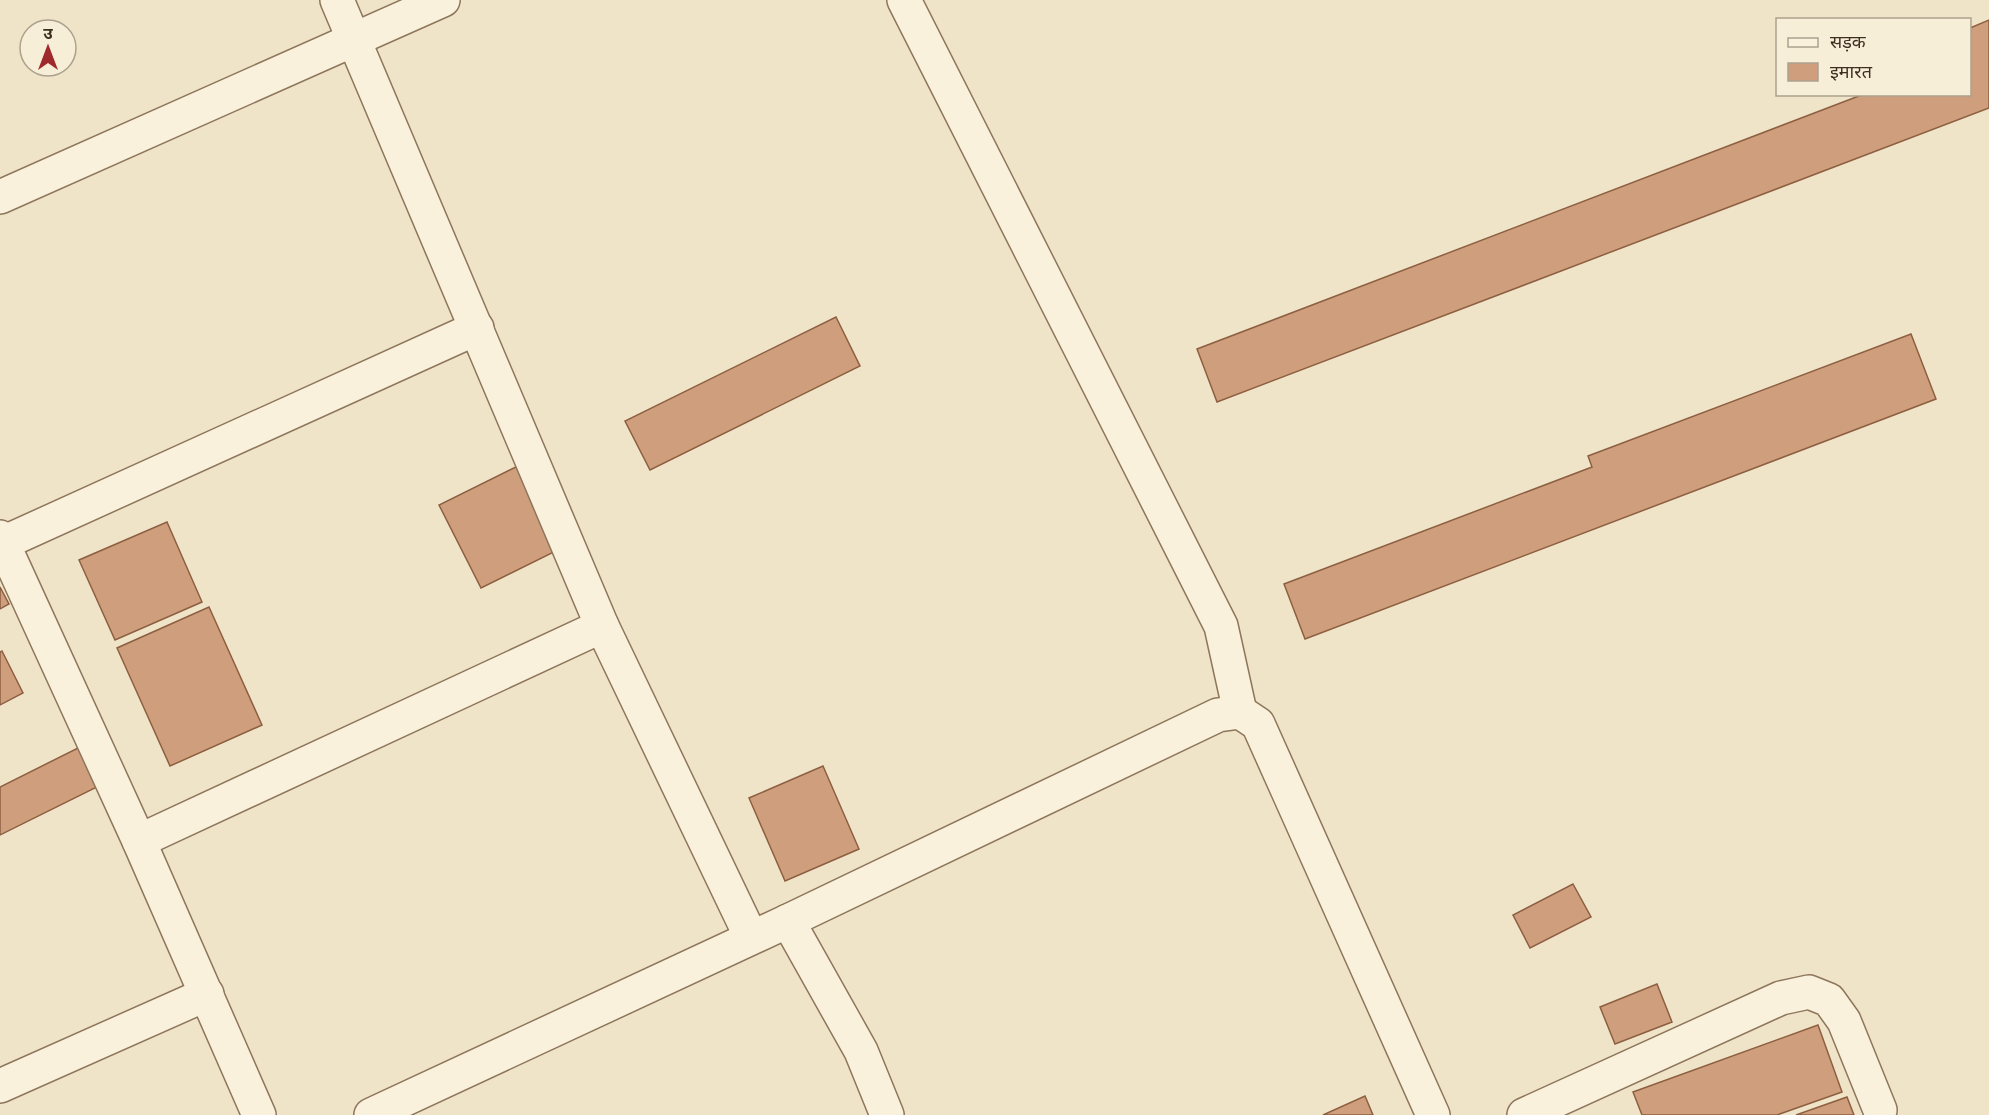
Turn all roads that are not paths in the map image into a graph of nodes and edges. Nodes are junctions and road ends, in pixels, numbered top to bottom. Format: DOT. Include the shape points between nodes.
graph roads {
  1 [pos="337,0"];
  2 [pos="443,0"];
  3 [pos="904,0"];
  4 [pos="355,39"];
  5 [pos="0,197"];
  6 [pos="477,328"];
  7 [pos="1,540"];
  8 [pos="602,626"];
  9 [pos="1240,712"];
  10 [pos="140,841"];
  11 [pos="788,921"];
  12 [pos="751,937"];
  13 [pos="207,994"];
  14 [pos="0,1086"];
  15 [pos="1880,1110"];
  16 [pos="259,1115"];
  17 [pos="371,1115"];
  18 [pos="887,1115"];
  19 [pos="1433,1115"];
  20 [pos="1524,1115"];
  1 -- 4 [label="street"];
  2 -- 4 [label="street"];
  3 -- 9 [label="street" via="1221,626"];
  4 -- 5 [label="street"];
  4 -- 6 [label="street"];
  6 -- 7 [label="street"];
  6 -- 8 [label="street"];
  7 -- 10 [label="street"];
  8 -- 10 [label="street"];
  8 -- 12 [label="street"];
  9 -- 11 [label="street" via="1218,715"];
  9 -- 19 [label="street" via="1258,724"];
  10 -- 13 [label="street"];
  11 -- 12 [label="street"];
  11 -- 18 [label="street" via="861,1051"];
  12 -- 17 [label="street"];
  13 -- 14 [label="street"];
  13 -- 16 [label="street"];
  15 -- 20 [label="street" via="1844,1021 1829,1000 1809,992 1781,998"];
}
